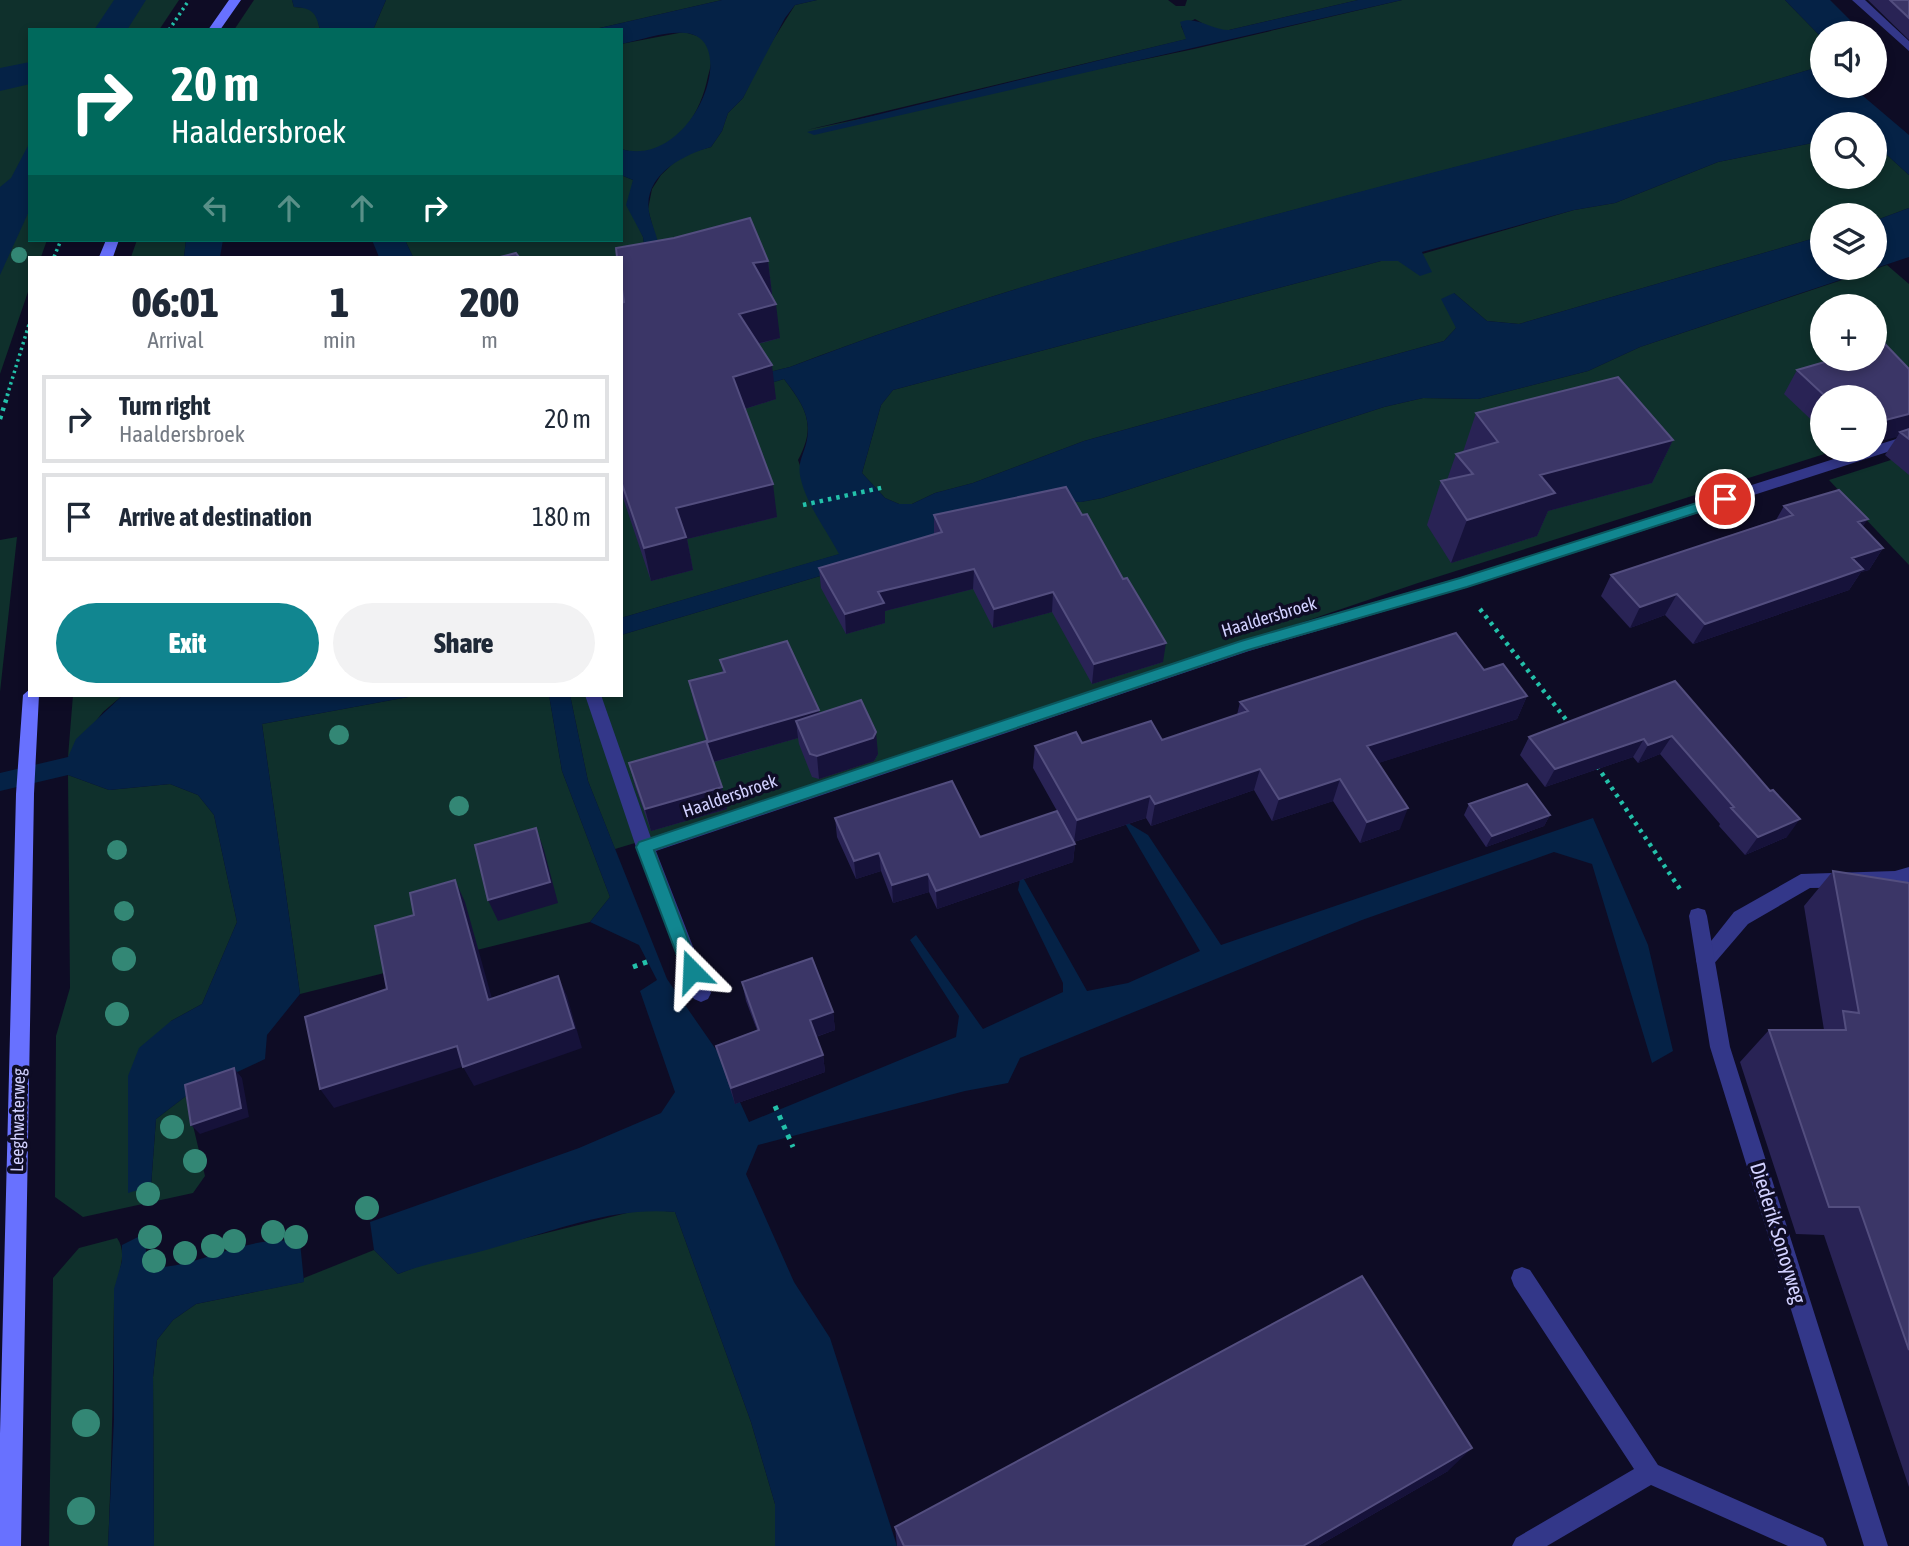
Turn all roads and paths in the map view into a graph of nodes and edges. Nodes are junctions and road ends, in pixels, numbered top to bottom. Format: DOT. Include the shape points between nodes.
graph roads {
  1 [pos="189,0"];
  2 [pos="234,0"];
  3 [pos="1858,0"];
  4 [pos="170,28"];
  5 [pos="215,28"];
  6 [pos="1909,47"];
  7 [pos="28,328"];
  8 [pos="0,419"];
  9 [pos="1909,440"];
  10 [pos="885,487"];
  11 [pos="803,505"];
  12 [pos="1462,583"];
  13 [pos="31,697"];
  14 [pos="594,697"];
  15 [pos="1575,732"];
  16 [pos="1591,755"];
  17 [pos="645,847"];
  18 [pos="1909,875"];
  19 [pos="1698,916"];
  20 [pos="1705,960"];
  21 [pos="701,993"];
  22 [pos="775,1105"];
  23 [pos="793,1147"];
  24 [pos="1522,1278"];
  25 [pos="1650,1473"];
  26 [pos="9,1546"];
  27 [pos="1524,1546"];
  28 [pos="1815,1546"];
  29 [pos="1876,1546"];
  1 -- 4 [label="path"];
  2 -- 5 [label="main road"];
  3 -- 6 [label="street"];
  7 -- 8 [label="path"];
  9 -- 12 [label="street, Haaldersbroek"];
  10 -- 11 [label="path"];
  12 -- 15 [label="path"];
  12 -- 17 [label="street, Haaldersbroek" via="1246,645"];
  13 -- 26 [label="main road, Leeghwaterweg"];
  14 -- 17 [label="street"];
  16 -- 19 [label="path"];
  17 -- 21 [label="street"];
  18 -- 20 [label="street" via="1895,880 1807,880 1741,918"];
  19 -- 20 [label="street, Diederik Sonoyweg"];
  20 -- 29 [label="street, Diederik Sonoyweg" via="1720,1047"];
  22 -- 23 [label="path"];
  24 -- 25 [label="street"];
  25 -- 27 [label="street"];
  25 -- 28 [label="street"];
}
